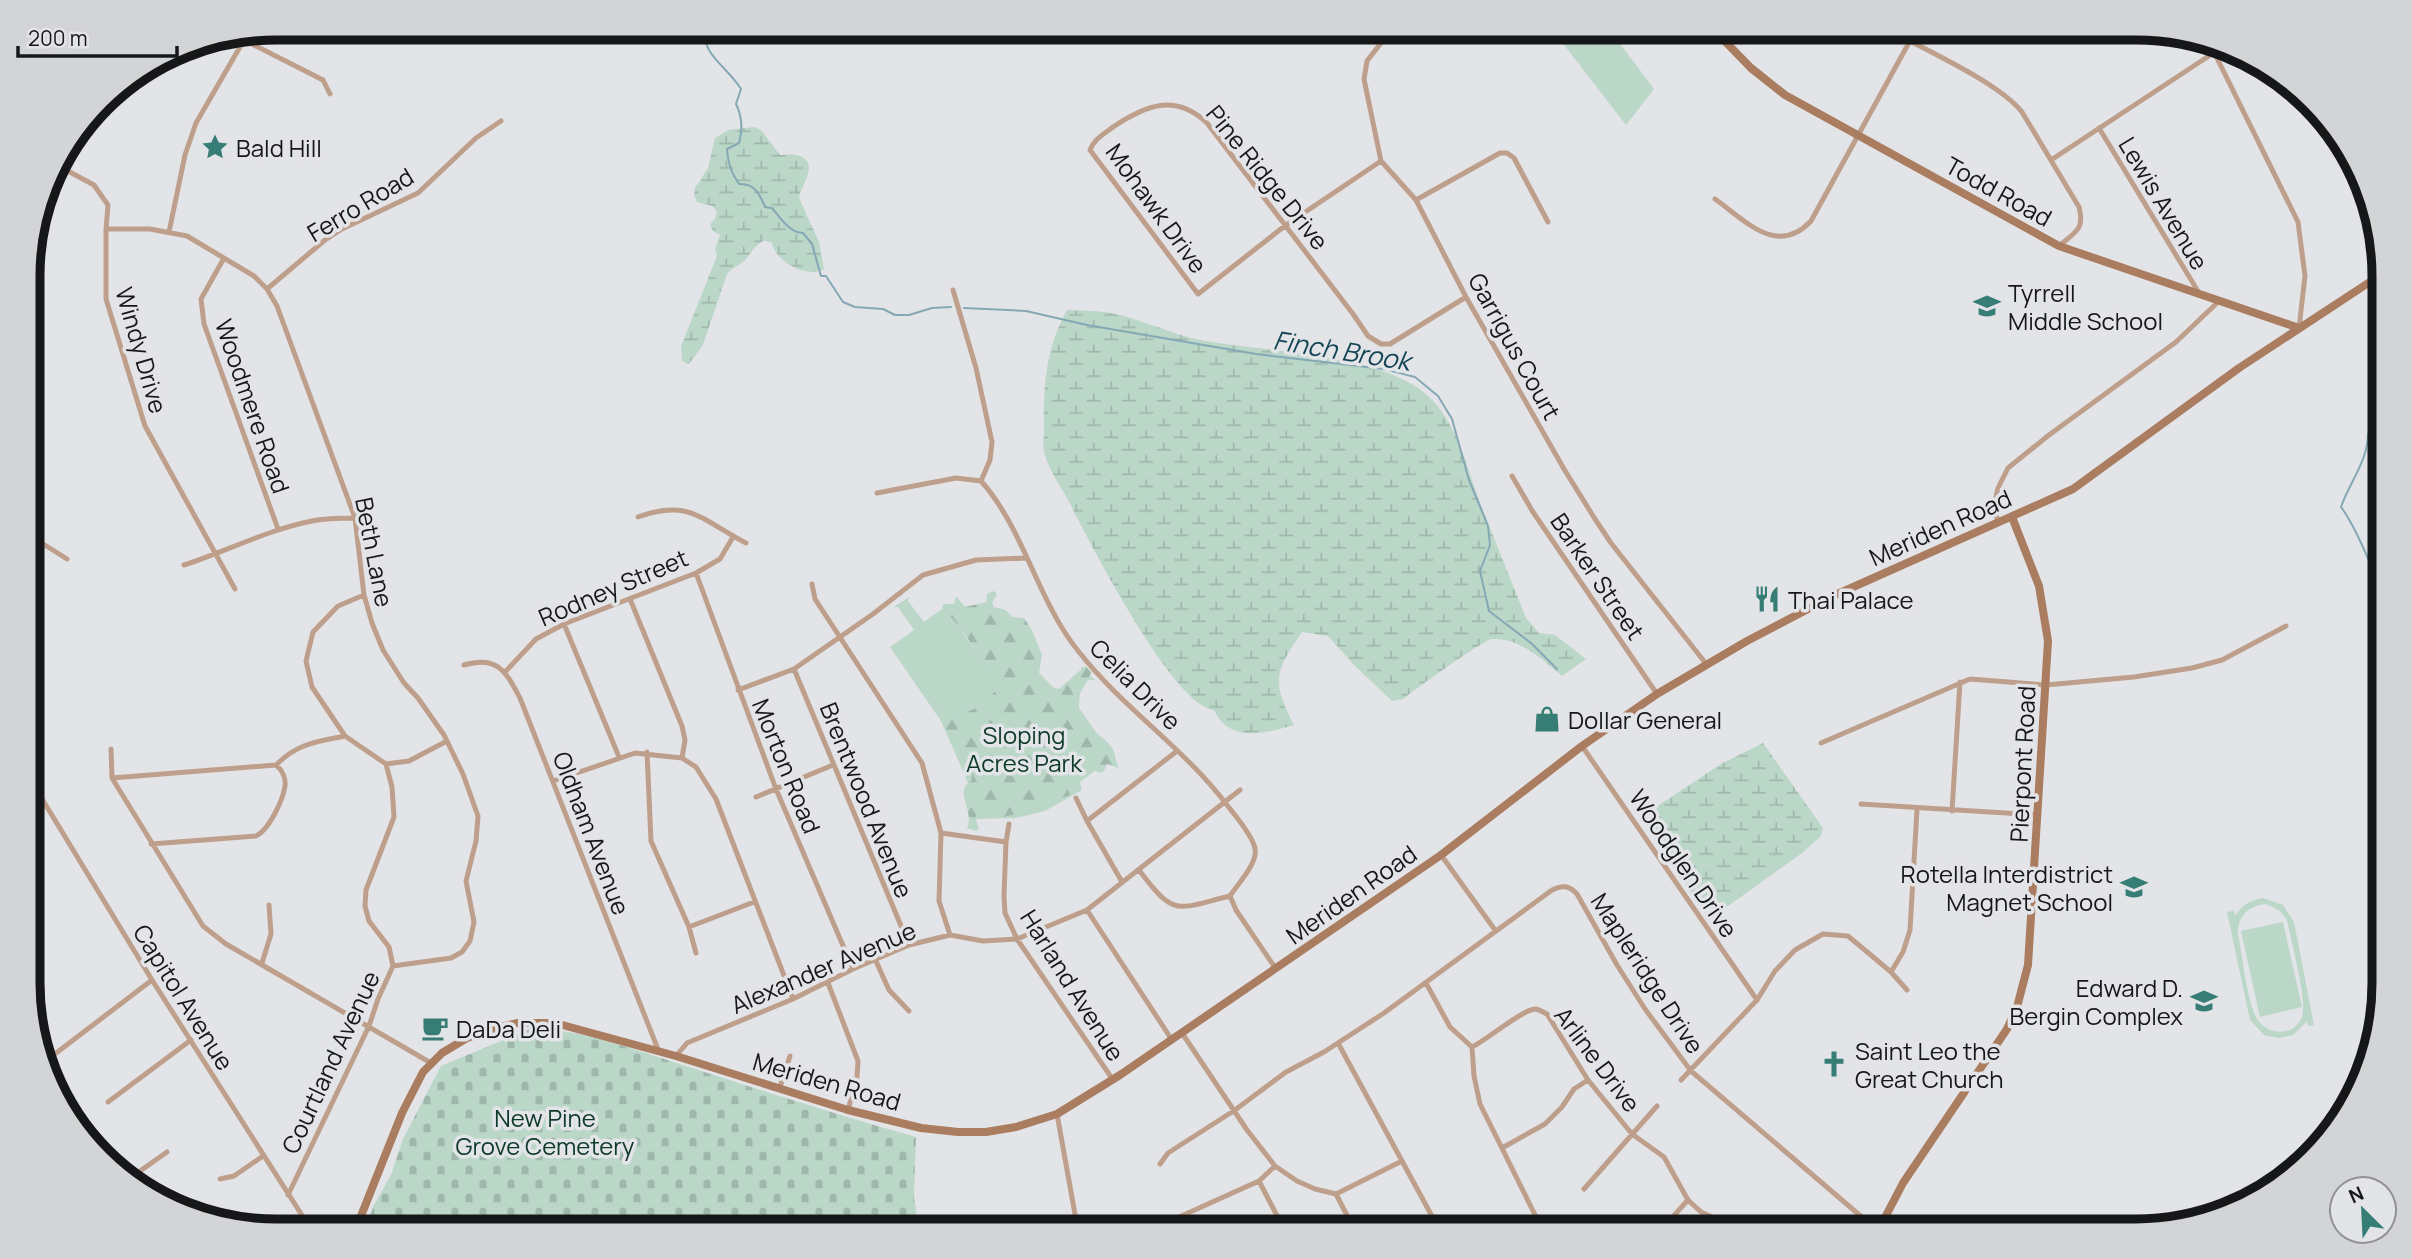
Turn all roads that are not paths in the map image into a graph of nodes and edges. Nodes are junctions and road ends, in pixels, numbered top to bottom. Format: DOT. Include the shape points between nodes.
graph roads {
  1 [pos="1383,40"];
  2 [pos="1724,40"];
  3 [pos="1906,40"];
  4 [pos="253,41"];
  5 [pos="1909,42"];
  6 [pos="242,43"];
  7 [pos="2212,53"];
  8 [pos="2215,54"];
  9 [pos="330,94"];
  10 [pos="501,121"];
  11 [pos="2099,128"];
  12 [pos="1857,134"];
  13 [pos="1093,142"];
  14 [pos="2051,160"];
  15 [pos="1381,161"];
  16 [pos="66,170"];
  17 [pos="1715,199"];
  18 [pos="1416,200"];
  19 [pos="1548,222"];
  20 [pos="1286,225"];
  21 [pos="106,229"];
  22 [pos="169,232"];
  23 [pos="2059,246"];
  24 [pos="224,258"];
  25 [pos="2372,281"];
  26 [pos="267,289"];
  27 [pos="953,290"];
  28 [pos="2200,295"];
  29 [pos="1466,297"];
  30 [pos="2218,302"];
  31 [pos="2299,328"];
  32 [pos="1512,475"];
  33 [pos="981,481"];
  34 [pos="877,493"];
  35 [pos="638,517"];
  36 [pos="2012,517"];
  37 [pos="355,518"];
  38 [pos="1998,523"];
  39 [pos="278,529"];
  40 [pos="733,537"];
  41 [pos="41,542"];
  42 [pos="746,543"];
  43 [pos="215,555"];
  44 [pos="1026,558"];
  45 [pos="67,559"];
  46 [pos="184,565"];
  47 [pos="696,573"];
  48 [pos="812,584"];
  49 [pos="235,589"];
  50 [pos="364,595"];
  51 [pos="630,599"];
  52 [pos="564,624"];
  53 [pos="2286,626"];
  54 [pos="839,637"];
  55 [pos="464,665"];
  56 [pos="1707,665"];
  57 [pos="794,669"];
  58 [pos="506,671"];
  59 [pos="1960,682"];
  60 [pos="2046,685"];
  61 [pos="738,690"];
  62 [pos="1657,694"];
  63 [pos="345,736"];
  64 [pos="447,741"];
  65 [pos="1821,743"];
  66 [pos="1582,746"];
  67 [pos="111,749"];
  68 [pos="1177,751"];
  69 [pos="647,752"];
  70 [pos="619,757"];
  71 [pos="682,758"];
  72 [pos="386,764"];
  73 [pos="276,765"];
  74 [pos="833,765"];
  75 [pos="112,778"];
  76 [pos="554,781"];
  77 [pos="776,789"];
  78 [pos="1240,790"];
  79 [pos="40,796"];
  80 [pos="756,797"];
  81 [pos="1076,798"];
  82 [pos="1225,802"];
  83 [pos="1861,804"];
  84 [pos="1917,809"];
  85 [pos="1952,811"];
  86 [pos="2038,814"];
  87 [pos="1087,821"];
  88 [pos="1009,824"];
  89 [pos="941,834"];
  90 [pos="1006,842"];
  91 [pos="151,844"];
  92 [pos="1441,855"];
  93 [pos="1139,870"];
  94 [pos="1122,882"];
  95 [pos="1230,896"];
  96 [pos="754,902"];
  97 [pos="270,905"];
  98 [pos="1087,910"];
  99 [pos="689,927"];
  100 [pos="1495,930"];
  101 [pos="950,935"];
  102 [pos="1017,939"];
  103 [pos="909,945"];
  104 [pos="696,953"];
  105 [pos="876,960"];
  106 [pos="262,963"];
  107 [pos="393,966"];
  108 [pos="853,969"];
  109 [pos="1276,969"];
  110 [pos="1892,972"];
  111 [pos="152,980"];
  112 [pos="828,983"];
  113 [pos="1426,983"];
  114 [pos="1907,990"];
  115 [pos="793,999"];
  116 [pos="1757,1000"];
  117 [pos="909,1011"];
  118 [pos="369,1026"];
  119 [pos="1182,1034"];
  120 [pos="191,1040"];
  121 [pos="1171,1040"];
  122 [pos="1338,1044"];
  123 [pos="1472,1047"];
  124 [pos="659,1052"];
  125 [pos="52,1056"];
  126 [pos="676,1056"];
  127 [pos="790,1056"];
  128 [pos="431,1063"];
  129 [pos="1691,1072"];
  130 [pos="1113,1080"];
  131 [pos="1588,1080"];
  132 [pos="1682,1080"];
  133 [pos="780,1087"];
  134 [pos="108,1102"];
  135 [pos="1657,1106"];
  136 [pos="848,1110"];
  137 [pos="1235,1110"];
  138 [pos="1057,1114"];
  139 [pos="1632,1134"];
  140 [pos="1502,1148"];
  141 [pos="167,1152"];
  142 [pos="263,1156"];
  143 [pos="1402,1161"];
  144 [pos="1160,1164"];
  145 [pos="1275,1166"];
  146 [pos="137,1173"];
  147 [pos="220,1179"];
  148 [pos="1259,1181"];
  149 [pos="1584,1189"];
  150 [pos="1336,1194"];
  151 [pos="288,1195"];
  152 [pos="1688,1200"];
  153 [pos="1278,1218"];
  154 [pos="1349,1218"];
  155 [pos="1433,1218"];
  156 [pos="1537,1218"];
  157 [pos="1672,1218"];
  158 [pos="1715,1218"];
  159 [pos="1863,1218"];
  160 [pos="1885,1218"];
  161 [pos="304,1219"];
  162 [pos="360,1219"];
  163 [pos="1076,1219"];
  164 [pos="1176,1219"];
  1 -- 15 [label="street" via="1367,61 1364,79"];
  2 -- 12 [label="main road, Todd Road" via="1769,84"];
  3 -- 5 [label="street"];
  4 -- 9 [label="street" via="323,80"];
  5 -- 12 [label="street"];
  5 -- 14 [label="street" via="2013,100"];
  6 -- 22 [label="street" via="196,123"];
  7 -- 11 [label="street"];
  8 -- 31 [label="street" via="2298,222 2305,276"];
  10 -- 26 [label="street, Ferro Road" via="476,138 418,193 342,229"];
  11 -- 14 [label="street"];
  11 -- 28 [label="street, Lewis Avenue"];
  12 -- 17 [label="street" via="1801,232 1775,238"];
  12 -- 23 [label="main road, Todd Road"];
  13 -- 20 [label="street, Pine Ridge Drive" via="1131,115 1156,105 1193,110"];
  13 -- 20 [label="street, Mohawk Drive" via="1090,150 1094,156 1198,293"];
  14 -- 23 [label="street" via="2082,220 2079,229"];
  15 -- 18 [label="street, Garrigus Court"];
  15 -- 20 [label="street"];
  16 -- 21 [label="street, Windy Drive" via="94,185 108,205"];
  18 -- 19 [label="street" via="1507,153"];
  18 -- 29 [label="street, Garrigus Court"];
  20 -- 29 [label="street, Pine Ridge Drive" via="1368,336 1381,344 1390,344"];
  21 -- 22 [label="street, Beth Lane"];
  21 -- 43 [label="street, Windy Drive" via="106,299 145,426"];
  22 -- 24 [label="street, Beth Lane" via="187,236"];
  23 -- 28 [label="main road, Todd Road"];
  24 -- 26 [label="street, Beth Lane"];
  24 -- 39 [label="street, Woodmere Road" via="201,299 204,324"];
  25 -- 31 [label="main road, Meriden Road"];
  26 -- 37 [label="street, Beth Lane"];
  27 -- 33 [label="street" via="992,442"];
  28 -- 30 [label="main road, Todd Road"];
  29 -- 56 [label="street, Garrigus Court" via="1595,519"];
  30 -- 31 [label="main road, Todd Road"];
  30 -- 38 [label="street" via="2176,342 2008,468 1994,505"];
  31 -- 36 [label="main road, Meriden Road" via="2088,480"];
  32 -- 62 [label="street, Barker Street"];
  33 -- 34 [label="street" via="956,478"];
  33 -- 44 [label="street, Celia Drive"];
  35 -- 40 [label="street" via="676,509 699,515"];
  36 -- 38 [label="main road, Meriden Road"];
  36 -- 60 [label="main road, Pierpont Road" via="2045,611"];
  37 -- 39 [label="street" via="314,520"];
  37 -- 50 [label="street, Beth Lane"];
  38 -- 56 [label="main road, Meriden Road" via="1833,596"];
  39 -- 43 [label="street"];
  40 -- 42 [label="street"];
  40 -- 47 [label="street, Rodney Street" via="720,559"];
  41 -- 45 [label="street"];
  43 -- 46 [label="street"];
  43 -- 49 [label="street, Windy Drive"];
  44 -- 54 [label="street" via="976,560 923,575"];
  44 -- 68 [label="street, Celia Drive" via="1078,652"];
  47 -- 51 [label="street, Rodney Street"];
  47 -- 61 [label="street, Morton Road"];
  48 -- 54 [label="street" via="815,599"];
  50 -- 63 [label="street" via="338,606 313,632 306,661 312,687"];
  50 -- 64 [label="street, Beth Lane" via="383,650"];
  51 -- 52 [label="street, Rodney Street"];
  51 -- 71 [label="street" via="682,726"];
  52 -- 58 [label="street, Rodney Street" via="536,639"];
  52 -- 70 [label="street"];
  53 -- 60 [label="street" via="2222,660 2192,668"];
  54 -- 57 [label="street"];
  54 -- 89 [label="street" via="922,763"];
  55 -- 58 [label="street" via="487,663"];
  56 -- 62 [label="main road, Meriden Road"];
  57 -- 61 [label="street"];
  57 -- 74 [label="street, Brentwood Avenue"];
  58 -- 76 [label="street, Oldham Avenue"];
  59 -- 60 [label="street"];
  59 -- 65 [label="street"];
  59 -- 85 [label="street"];
  60 -- 86 [label="main road, Pierpont Road"];
  61 -- 77 [label="street, Morton Road"];
  62 -- 66 [label="main road, Meriden Road"];
  63 -- 72 [label="street"];
  63 -- 73 [label="street" via="303,745"];
  64 -- 72 [label="street" via="409,761"];
  64 -- 107 [label="street, Beth Lane" via="478,816 466,881 472,935 455,957"];
  66 -- 92 [label="main road, Meriden Road"];
  66 -- 116 [label="street, Woodglen Drive"];
  67 -- 75 [label="street"];
  68 -- 82 [label="street, Celia Drive"];
  68 -- 87 [label="street"];
  69 -- 70 [label="street"];
  69 -- 71 [label="street"];
  69 -- 99 [label="street" via="651,841"];
  70 -- 76 [label="street"];
  71 -- 96 [label="street" via="696,767 716,799"];
  72 -- 107 [label="street, Courtland Avenue" via="394,817 366,890 365,906 369,920 389,947"];
  73 -- 75 [label="street"];
  73 -- 91 [label="street" via="286,784 262,833"];
  74 -- 77 [label="street"];
  74 -- 103 [label="street, Brentwood Avenue"];
  75 -- 91 [label="street"];
  76 -- 124 [label="street, Oldham Avenue"];
  77 -- 80 [label="street"];
  77 -- 108 [label="street, Morton Road"];
  78 -- 82 [label="street, Alexander Avenue"];
  79 -- 111 [label="street, Capitol Avenue"];
  81 -- 87 [label="street"];
  82 -- 93 [label="street, Alexander Avenue"];
  82 -- 95 [label="street, Celia Drive" via="1256,852"];
  83 -- 84 [label="street"];
  84 -- 85 [label="street"];
  84 -- 110 [label="street" via="1910,930"];
  85 -- 86 [label="street"];
  86 -- 160 [label="main road, Pierpont Road" via="2028,965 2017,1007"];
  87 -- 94 [label="street"];
  88 -- 90 [label="street, Harland Avenue"];
  89 -- 90 [label="street"];
  89 -- 101 [label="street" via="939,901"];
  90 -- 102 [label="street, Harland Avenue" via="1005,913"];
  91 -- 106 [label="street" via="203,926"];
  92 -- 100 [label="street"];
  92 -- 109 [label="main road, Meriden Road"];
  93 -- 94 [label="street, Alexander Avenue"];
  93 -- 95 [label="street" via="1170,905"];
  94 -- 98 [label="street, Alexander Avenue"];
  95 -- 109 [label="street"];
  96 -- 99 [label="street"];
  96 -- 115 [label="street"];
  97 -- 106 [label="street" via="271,934"];
  98 -- 102 [label="street, Alexander Avenue"];
  98 -- 121 [label="street"];
  99 -- 104 [label="street"];
  100 -- 113 [label="street, Mapleridge Drive"];
  100 -- 129 [label="street, Mapleridge Drive" via="1552,890 1563,886 1574,890 1645,1009"];
  101 -- 102 [label="street, Alexander Avenue" via="983,941"];
  101 -- 103 [label="street, Alexander Avenue"];
  102 -- 130 [label="street, Harland Avenue"];
  103 -- 105 [label="street, Alexander Avenue"];
  105 -- 108 [label="street, Alexander Avenue"];
  105 -- 117 [label="street" via="889,990"];
  106 -- 118 [label="street"];
  107 -- 118 [label="street, Courtland Avenue"];
  108 -- 112 [label="street, Alexander Avenue"];
  109 -- 119 [label="main road, Meriden Road"];
  110 -- 114 [label="street"];
  110 -- 116 [label="street" via="1848,936 1823,933 1795,950"];
  111 -- 120 [label="street, Capitol Avenue"];
  111 -- 125 [label="street"];
  112 -- 115 [label="street, Alexander Avenue"];
  112 -- 136 [label="street" via="858,1061"];
  113 -- 122 [label="street, Mapleridge Drive"];
  113 -- 123 [label="street" via="1450,1027"];
  115 -- 126 [label="street, Alexander Avenue" via="687,1043"];
  116 -- 129 [label="street"];
  118 -- 128 [label="street"];
  118 -- 151 [label="street, Courtland Avenue"];
  119 -- 121 [label="main road, Meriden Road"];
  119 -- 137 [label="street"];
  120 -- 134 [label="street"];
  120 -- 142 [label="street, Capitol Avenue"];
  121 -- 130 [label="main road, Meriden Road"];
  122 -- 137 [label="street, Mapleridge Drive" via="1286,1072"];
  122 -- 143 [label="street"];
  123 -- 131 [label="street, Arline Drive" via="1535,1009 1547,1014"];
  123 -- 140 [label="street" via="1480,1104"];
  124 -- 126 [label="main road, Meriden Road"];
  124 -- 128 [label="main road, Meriden Road" via="541,1022 482,1032 452,1046"];
  126 -- 133 [label="main road, Meriden Road"];
  127 -- 133 [label="street"];
  128 -- 162 [label="main road, Meriden Road" via="402,1113"];
  129 -- 132 [label="street"];
  129 -- 159 [label="street, Mapleridge Drive"];
  130 -- 138 [label="main road, Meriden Road"];
  131 -- 139 [label="street, Arline Drive"];
  131 -- 140 [label="street" via="1574,1089 1545,1124"];
  133 -- 136 [label="main road, Meriden Road"];
  135 -- 139 [label="street"];
  136 -- 138 [label="main road, Meriden Road" via="921,1128 976,1133"];
  137 -- 144 [label="street, Mapleridge Drive" via="1168,1153"];
  137 -- 145 [label="street"];
  138 -- 163 [label="street"];
  139 -- 149 [label="street"];
  139 -- 152 [label="street, Arline Drive" via="1664,1157"];
  140 -- 156 [label="street"];
  141 -- 146 [label="street"];
  142 -- 147 [label="street"];
  142 -- 151 [label="street, Capitol Avenue"];
  143 -- 150 [label="street"];
  143 -- 155 [label="street"];
  145 -- 148 [label="street"];
  145 -- 150 [label="street" via="1306,1185"];
  148 -- 153 [label="street"];
  148 -- 164 [label="street"];
  150 -- 154 [label="street"];
  151 -- 161 [label="street, Capitol Avenue"];
  152 -- 157 [label="street"];
  152 -- 158 [label="street, Arline Drive"];
}
